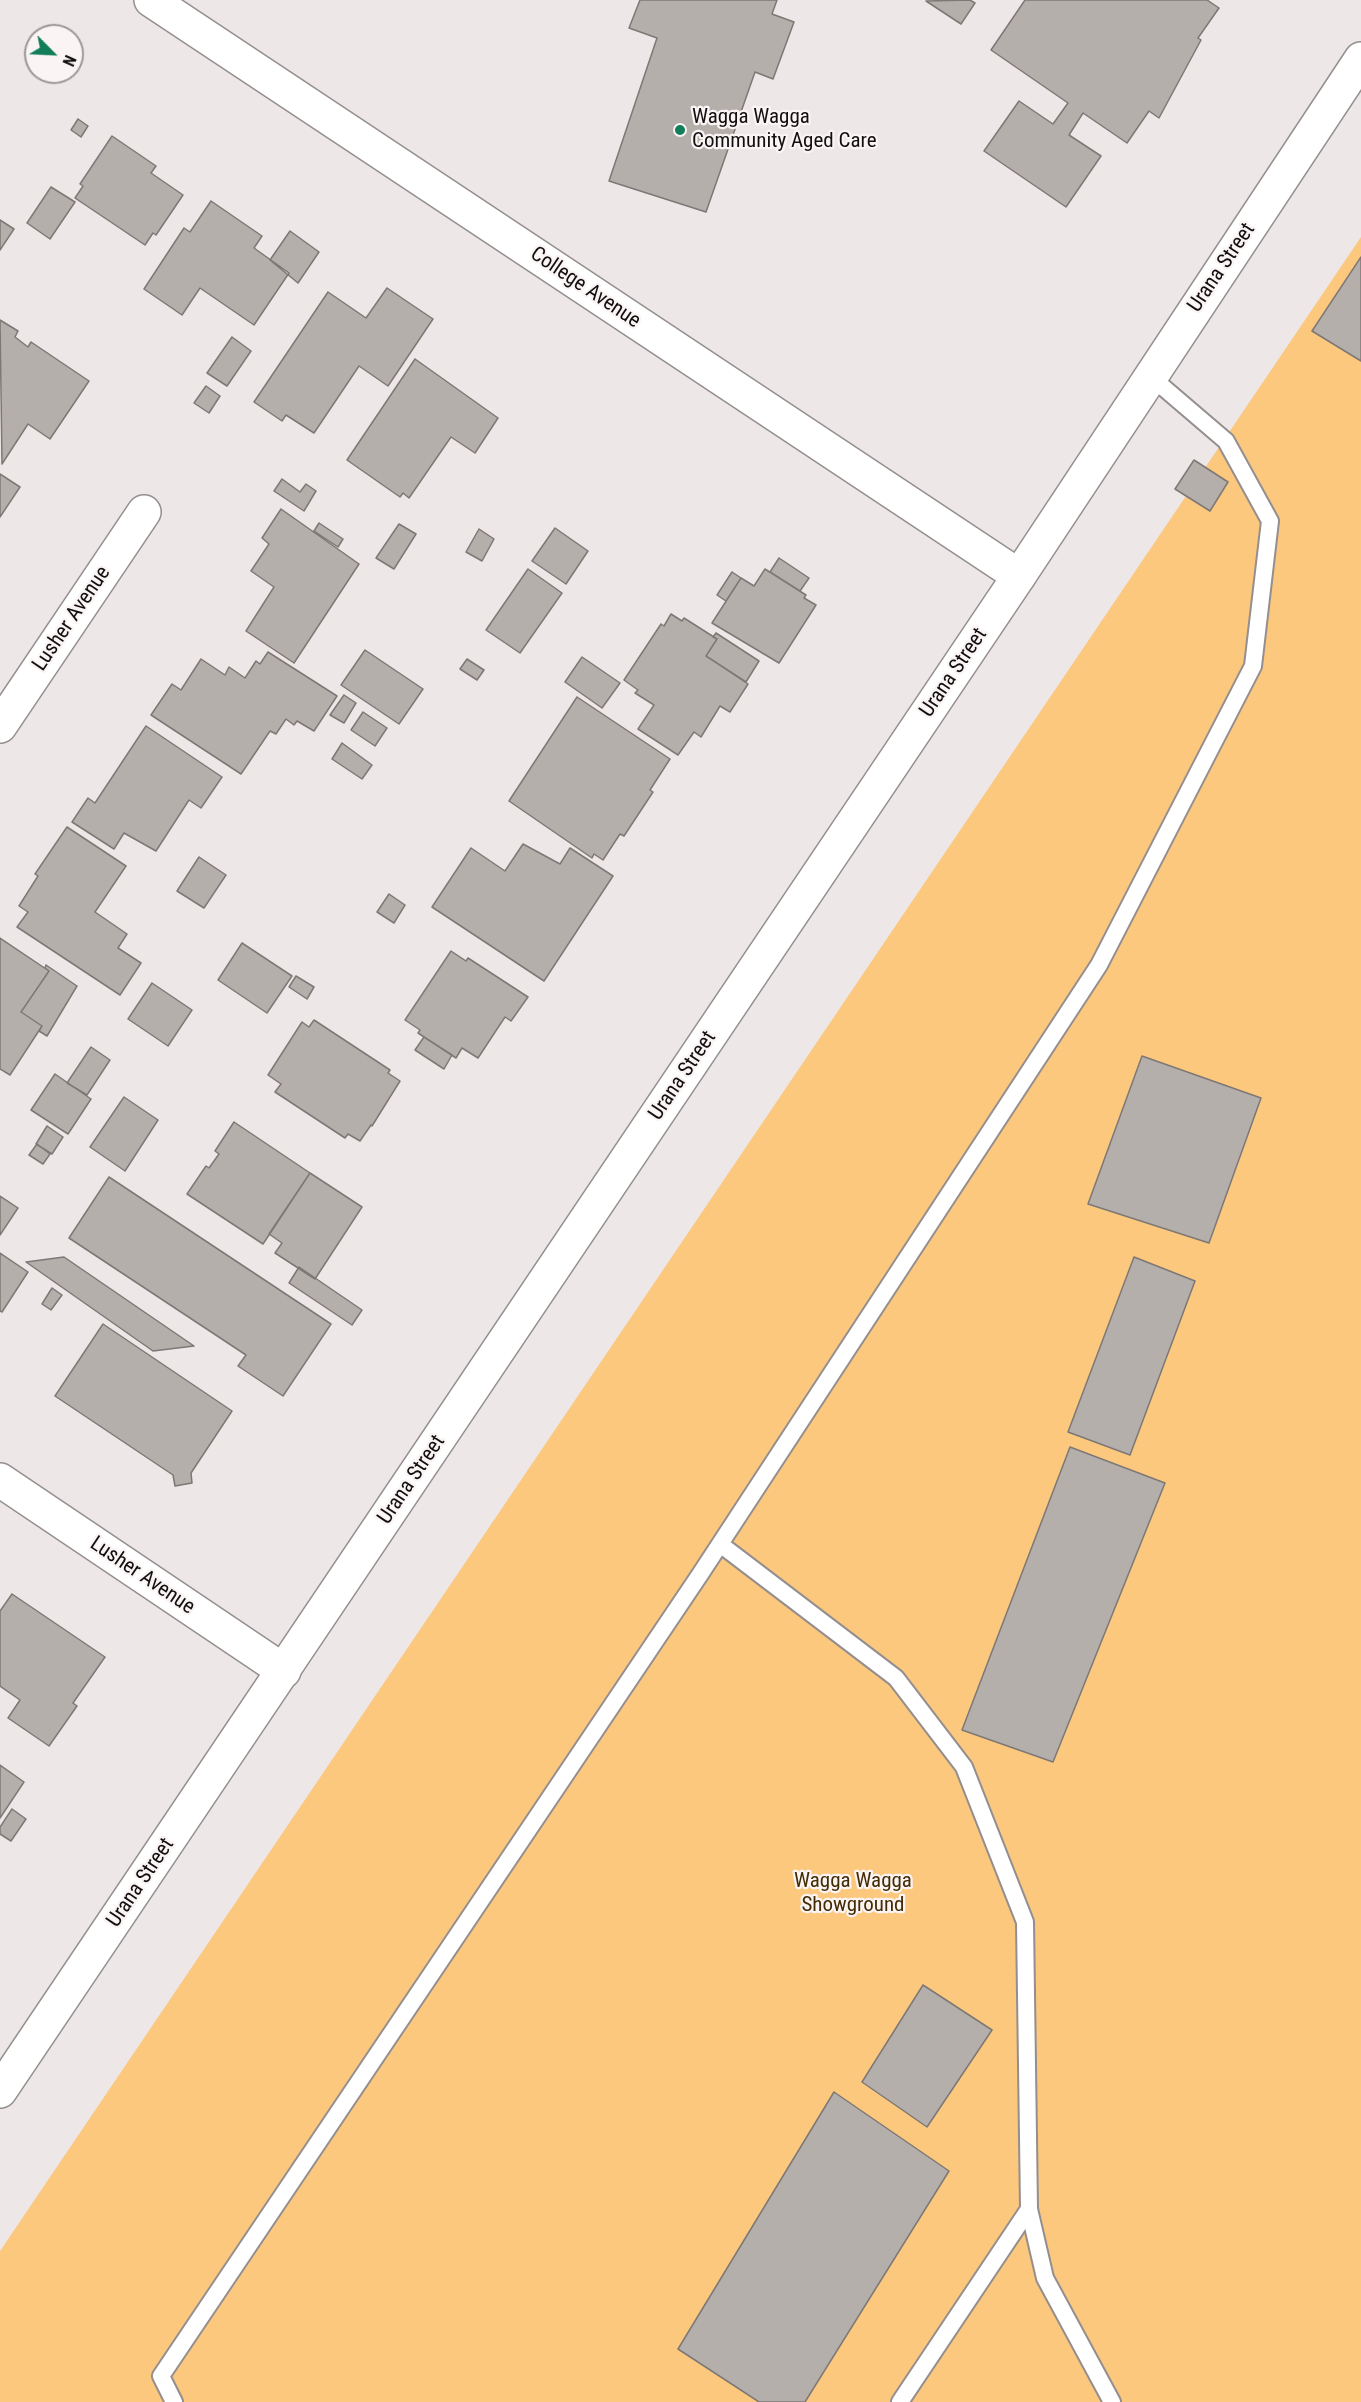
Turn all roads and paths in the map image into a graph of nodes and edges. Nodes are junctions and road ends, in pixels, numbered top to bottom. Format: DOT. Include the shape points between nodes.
graph roads {
  1 [pos="151,0"];
  2 [pos="1361,59"];
  3 [pos="1150,376"];
  4 [pos="144,512"];
  5 [pos="1019,576"];
  6 [pos="0,726"];
  7 [pos="0,1480"];
  8 [pos="720,1544"];
  9 [pos="284,1671"];
  10 [pos="0,2091"];
  11 [pos="1029,2209"];
  12 [pos="174,2402"];
  13 [pos="900,2402"];
  14 [pos="1112,2402"];
  1 -- 5 [label="street, College Avenue"];
  2 -- 3 [label="street, Urana Street"];
  3 -- 5 [label="street, Urana Street"];
  3 -- 8 [label="lane" via="1226,441 1270,521 1253,666 1099,965"];
  4 -- 6 [label="street, Lusher Avenue"];
  5 -- 9 [label="street, Urana Street"];
  7 -- 9 [label="street, Lusher Avenue"];
  8 -- 11 [label="lane" via="896,1678 964,1767 1025,1922"];
  8 -- 12 [label="lane" via="161,2376"];
  9 -- 10 [label="street, Urana Street"];
  11 -- 13 [label="lane"];
  11 -- 14 [label="lane" via="1045,2278"];
}
